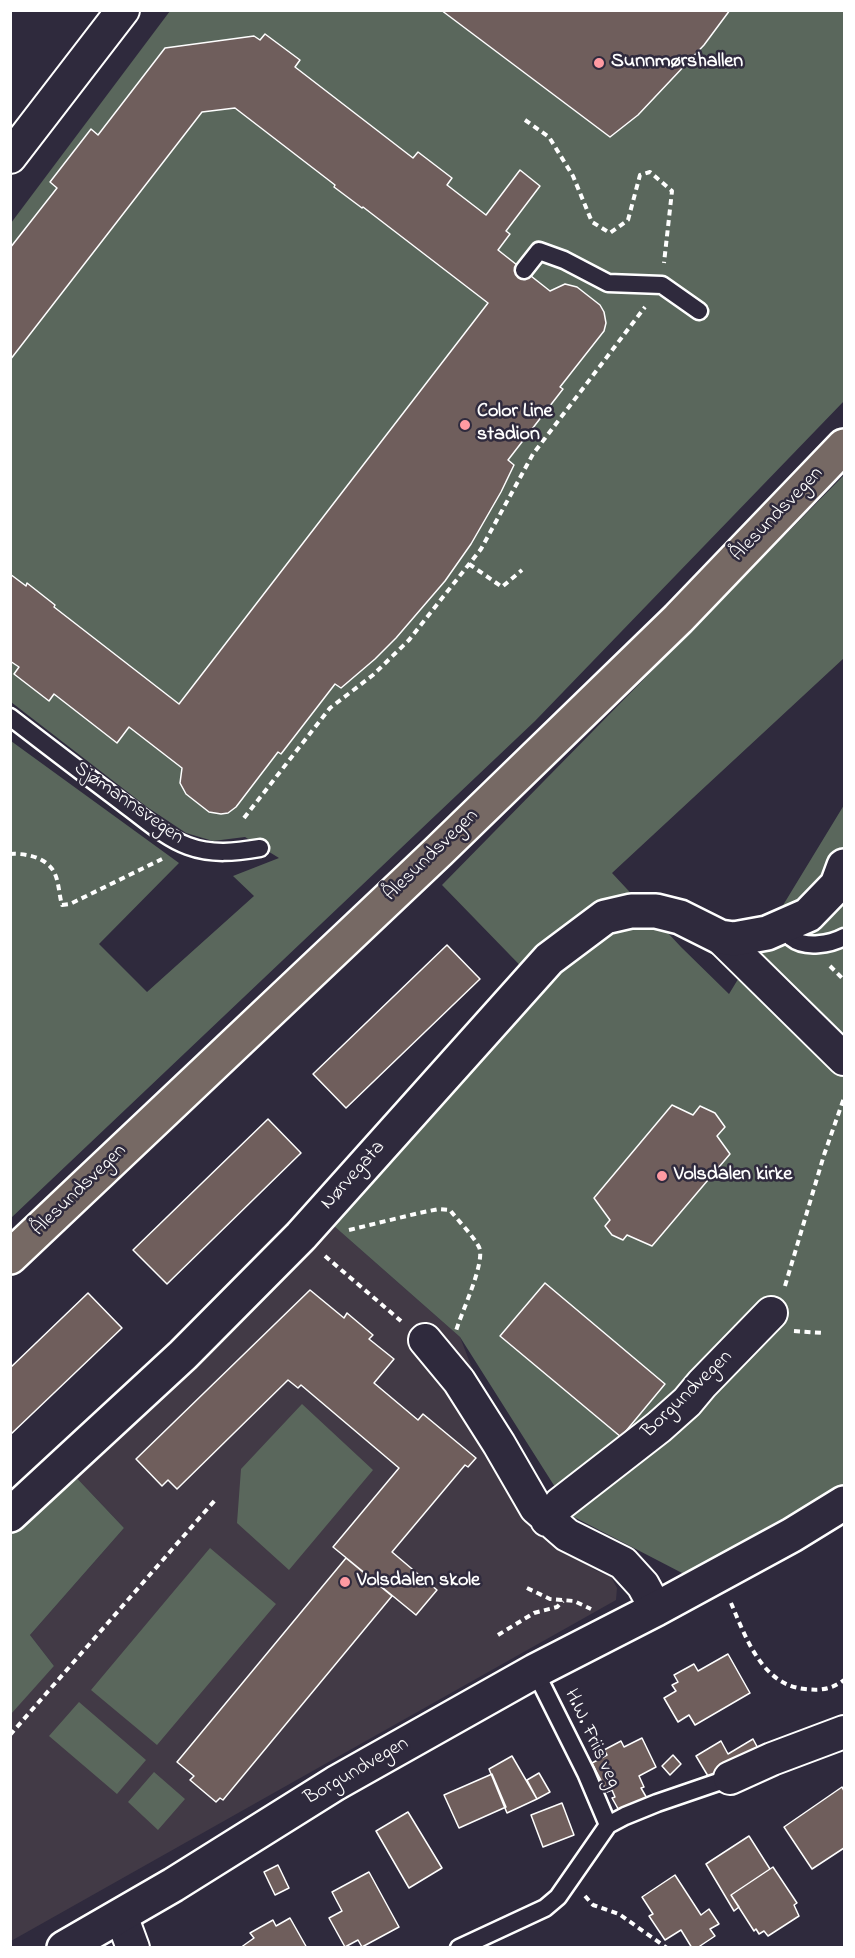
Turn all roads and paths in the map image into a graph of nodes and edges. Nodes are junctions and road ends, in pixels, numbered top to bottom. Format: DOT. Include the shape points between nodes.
graph roads {
  1 [pos="123,10"];
  2 [pos="525,120"];
  3 [pos="10,157"];
  4 [pos="524,270"];
  5 [pos="662,285"];
  6 [pos="699,311"];
  7 [pos="844,446"];
  8 [pos="469,564"];
  9 [pos="522,570"];
  10 [pos="10,717"];
  11 [pos="244,818"];
  12 [pos="175,840"];
  13 [pos="260,848"];
  14 [pos="10,854"];
  15 [pos="844,866"];
  16 [pos="783,927"];
  17 [pos="720,937"];
  18 [pos="844,937"];
  19 [pos="844,1059"];
  20 [pos="844,1098"];
  21 [pos="348,1231"];
  22 [pos="326,1256"];
  23 [pos="10,1257"];
  24 [pos="771,1313"];
  25 [pos="424,1342"];
  26 [pos="216,1499"];
  27 [pos="844,1503"];
  28 [pos="10,1515"];
  29 [pos="547,1520"];
  30 [pos="527,1588"];
  31 [pos="728,1596"];
  32 [pos="563,1600"];
  33 [pos="656,1609"];
  34 [pos="596,1615"];
  35 [pos="498,1635"];
  36 [pos="535,1671"];
  37 [pos="844,1680"];
  38 [pos="844,1732"];
  39 [pos="10,1735"];
  40 [pos="730,1778"];
  41 [pos="608,1826"];
  42 [pos="585,1891"];
  43 [pos="119,1917"];
  44 [pos="64,1947"];
  45 [pos="133,1947"];
  46 [pos="459,1947"];
  47 [pos="667,1947"];
  1 -- 3 [label="street"];
  2 -- 5 [label="path" via="549,137 573,176 592,222 610,232 628,220 640,175 650,172 672,190"];
  4 -- 5 [label="lane" via="539,251 608,283"];
  5 -- 6 [label="lane"];
  5 -- 8 [label="path" via="533,454"];
  7 -- 23 [label="highway, Ålesundsvegen" via="678,619"];
  8 -- 9 [label="path" via="502,587"];
  8 -- 11 [label="path" via="409,640 374,675 330,708"];
  10 -- 12 [label="lane, Sjømannsvegen"];
  12 -- 13 [label="lane, Sjømannsvegen" via="214,852"];
  12 -- 14 [label="path" via="166,858 62,905 54,872 42,860"];
  15 -- 16 [label="street, Nørvegata" via="837,885 808,915"];
  16 -- 17 [label="street, Nørvegata" via="749,937"];
  16 -- 18 [label="lane" via="794,940 807,944"];
  17 -- 19 [label="street, Nørvegata"];
  17 -- 28 [label="street, Nørvegata" via="680,918 656,911 631,911 605,917 549,959 301,1236 183,1355"];
  20 -- 24 [label="path" via="790,1272"];
  21 -- 25 [label="path" via="447,1209 480,1248 477,1273 455,1338"];
  22 -- 25 [label="path"];
  24 -- 29 [label="street, Borgundvegen" via="659,1427 569,1497"];
  25 -- 29 [label="street" via="465,1390"];
  26 -- 39 [label="path"];
  27 -- 33 [label="street, Borgundvegen"];
  29 -- 33 [label="street" via="567,1535 623,1563 643,1585"];
  30 -- 32 [label="path" via="550,1599"];
  31 -- 37 [label="path" via="762,1665 777,1681 794,1688 822,1691"];
  32 -- 34 [label="path" via="574,1601"];
  32 -- 35 [label="path" via="557,1607 534,1613"];
  33 -- 36 [label="street, Borgundvegen"];
  36 -- 41 [label="lane, H.W. Friis veg"];
  36 -- 43 [label="street, Borgundvegen" via="336,1783"];
  38 -- 40 [label="street"];
  40 -- 41 [label="lane" via="657,1803"];
  41 -- 46 [label="lane" via="558,1897 545,1908"];
  42 -- 47 [label="path" via="593,1905 620,1914"];
  43 -- 44 [label="street, Borgundvegen"];
  43 -- 45 [label="street"];
}
